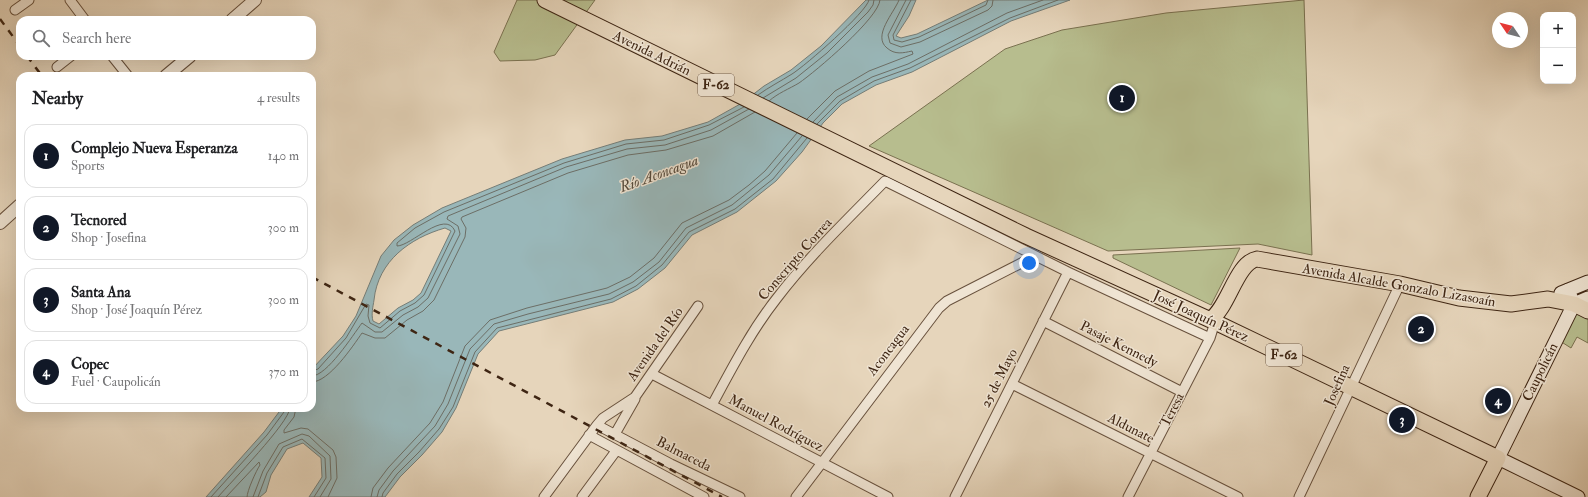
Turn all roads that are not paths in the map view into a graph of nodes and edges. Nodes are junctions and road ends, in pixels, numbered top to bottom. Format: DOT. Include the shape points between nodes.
graph roads {
  1 [pos="29,0"];
  2 [pos="70,0"];
  3 [pos="255,0"];
  4 [pos="545,0"];
  5 [pos="15,10"];
  6 [pos="82,16"];
  7 [pos="237,16"];
  8 [pos="67,60"];
  9 [pos="115,60"];
  10 [pos="185,60"];
  11 [pos="57,67"];
  12 [pos="125,72"];
  13 [pos="171,72"];
  14 [pos="886,175"];
  15 [pos="16,209"];
  16 [pos="0,223"];
  17 [pos="1035,256"];
  18 [pos="1251,261"];
  19 [pos="1068,272"];
  20 [pos="1588,282"];
  21 [pos="1400,284"];
  22 [pos="1571,297"];
  23 [pos="1588,298"];
  24 [pos="698,306"];
  25 [pos="1588,311"];
  26 [pos="1215,317"];
  27 [pos="1043,321"];
  28 [pos="1210,338"];
  29 [pos="652,374"];
  30 [pos="1012,384"];
  31 [pos="1352,388"];
  32 [pos="1182,392"];
  33 [pos="636,397"];
  34 [pos="712,405"];
  35 [pos="597,425"];
  36 [pos="616,434"];
  37 [pos="589,435"];
  38 [pos="616,451"];
  39 [pos="1150,454"];
  40 [pos="1498,458"];
  41 [pos="821,463"];
  42 [pos="544,497"];
  43 [pos="582,497"];
  44 [pos="704,497"];
  45 [pos="740,497"];
  46 [pos="796,497"];
  47 [pos="888,497"];
  48 [pos="955,497"];
  49 [pos="1128,497"];
  50 [pos="1238,497"];
  51 [pos="1299,497"];
  52 [pos="1478,497"];
  53 [pos="1578,497"];
  1 -- 5 [label="street"];
  2 -- 6 [label="street"];
  3 -- 7 [label="street"];
  4 -- 14 [label="main road, Avenida Adrián / F-62"];
  8 -- 11 [label="street"];
  9 -- 12 [label="street"];
  10 -- 13 [label="street"];
  14 -- 17 [label="street, José Joaquín Pérez"];
  14 -- 26 [label="main road, José Joaquín Pérez / F-62" via="1072,258"];
  14 -- 34 [label="street, Conscripto Correa" via="777,298 739,354"];
  15 -- 16 [label="street"];
  17 -- 19 [label="street, José Joaquín Pérez"];
  17 -- 41 [label="street, Aconcagua" via="947,301 939,308"];
  18 -- 21 [label="main road, Avenida Alcalde Gonzalo Lizasoaín"];
  18 -- 26 [label="main road, Teresa" via="1245,266"];
  19 -- 27 [label="street, 25 de Mayo"];
  19 -- 28 [label="street, José Joaquín Pérez"];
  20 -- 22 [label="main road"];
  21 -- 22 [label="main road, Avenida Alcalde Gonzalo Lizasoaín" via="1491,303 1511,304"];
  21 -- 31 [label="street, Josefina"];
  22 -- 23 [label="main road"];
  22 -- 25 [label="main road, Avenida Alcalde Gonzalo Lizasoaín"];
  22 -- 40 [label="main road, Caupolicán"];
  24 -- 29 [label="street, Avenida del Río"];
  26 -- 28 [label="street, Teresa"];
  26 -- 31 [label="main road, José Joaquín Pérez / F-62" via="1240,334"];
  27 -- 30 [label="street, 25 de Mayo"];
  27 -- 32 [label="street, Pasaje Kennedy"];
  28 -- 32 [label="street, Teresa"];
  29 -- 33 [label="street, Avenida del Río"];
  29 -- 34 [label="street, Manuel Rodríguez"];
  30 -- 39 [label="street, Aldunate"];
  30 -- 48 [label="street, 25 de Mayo"];
  31 -- 40 [label="main road, José Joaquín Pérez / F-62"];
  31 -- 51 [label="street, Josefina"];
  32 -- 39 [label="street, Teresa"];
  33 -- 35 [label="street, Avenida del Río" via="603,418"];
  33 -- 36 [label="street, Avenida del Río"];
  34 -- 41 [label="street, Manuel Rodríguez"];
  35 -- 36 [label="street, Balmaceda"];
  35 -- 37 [label="street, Avenida del Río"];
  36 -- 45 [label="street, Balmaceda"];
  37 -- 38 [label="street, Balmaceda"];
  37 -- 42 [label="street, Avenida del Río"];
  38 -- 43 [label="street"];
  38 -- 44 [label="street, Balmaceda"];
  39 -- 49 [label="street, Teresa"];
  39 -- 50 [label="street, Aldunate"];
  40 -- 52 [label="main road, Caupolicán"];
  40 -- 53 [label="main road, José Joaquín Pérez"];
  41 -- 46 [label="street, Aconcagua"];
  41 -- 47 [label="street, Manuel Rodríguez"];
}
